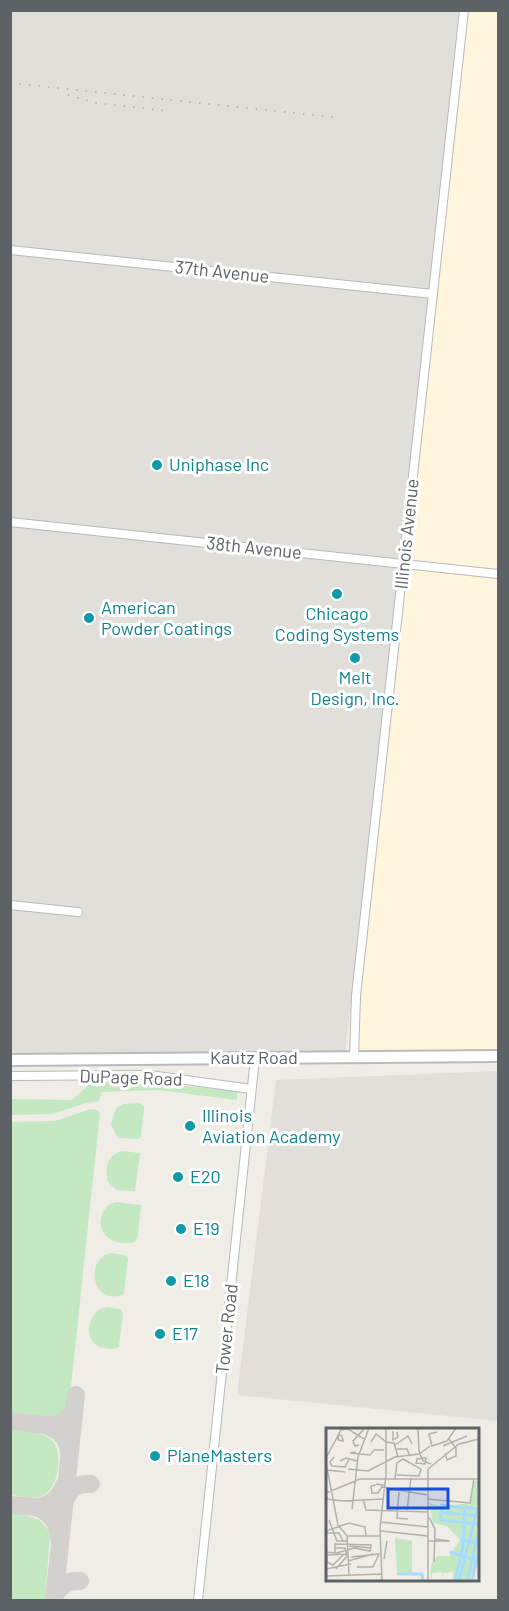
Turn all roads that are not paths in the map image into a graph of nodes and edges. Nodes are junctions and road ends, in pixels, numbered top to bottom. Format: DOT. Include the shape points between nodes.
graph roads {
  1 [pos="464,10"];
  2 [pos="10,250"];
  3 [pos="434,294"];
  4 [pos="10,522"];
  5 [pos="404,564"];
  6 [pos="498,574"];
  7 [pos="10,905"];
  8 [pos="78,912"];
  9 [pos="498,1056"];
  10 [pos="255,1058"];
  11 [pos="354,1058"];
  12 [pos="10,1060"];
  13 [pos="10,1076"];
  14 [pos="251,1089"];
  15 [pos="198,1600"];
  1 -- 3 [label="street, Illinois Avenue"];
  2 -- 3 [label="street, 37th Avenue"];
  3 -- 5 [label="street, Illinois Avenue"];
  4 -- 5 [label="street, 38th Avenue"];
  5 -- 6 [label="street, 38th Avenue"];
  5 -- 11 [label="street, Illinois Avenue" via="356,996"];
  7 -- 8 [label="street"];
  9 -- 11 [label="street, Kautz Road"];
  10 -- 11 [label="street, Kautz Road"];
  10 -- 12 [label="street, Kautz Road"];
  10 -- 14 [label="street, Tower Road"];
  13 -- 14 [label="street, DuPage Road" via="150,1075"];
  14 -- 15 [label="street, Tower Road"];
}
